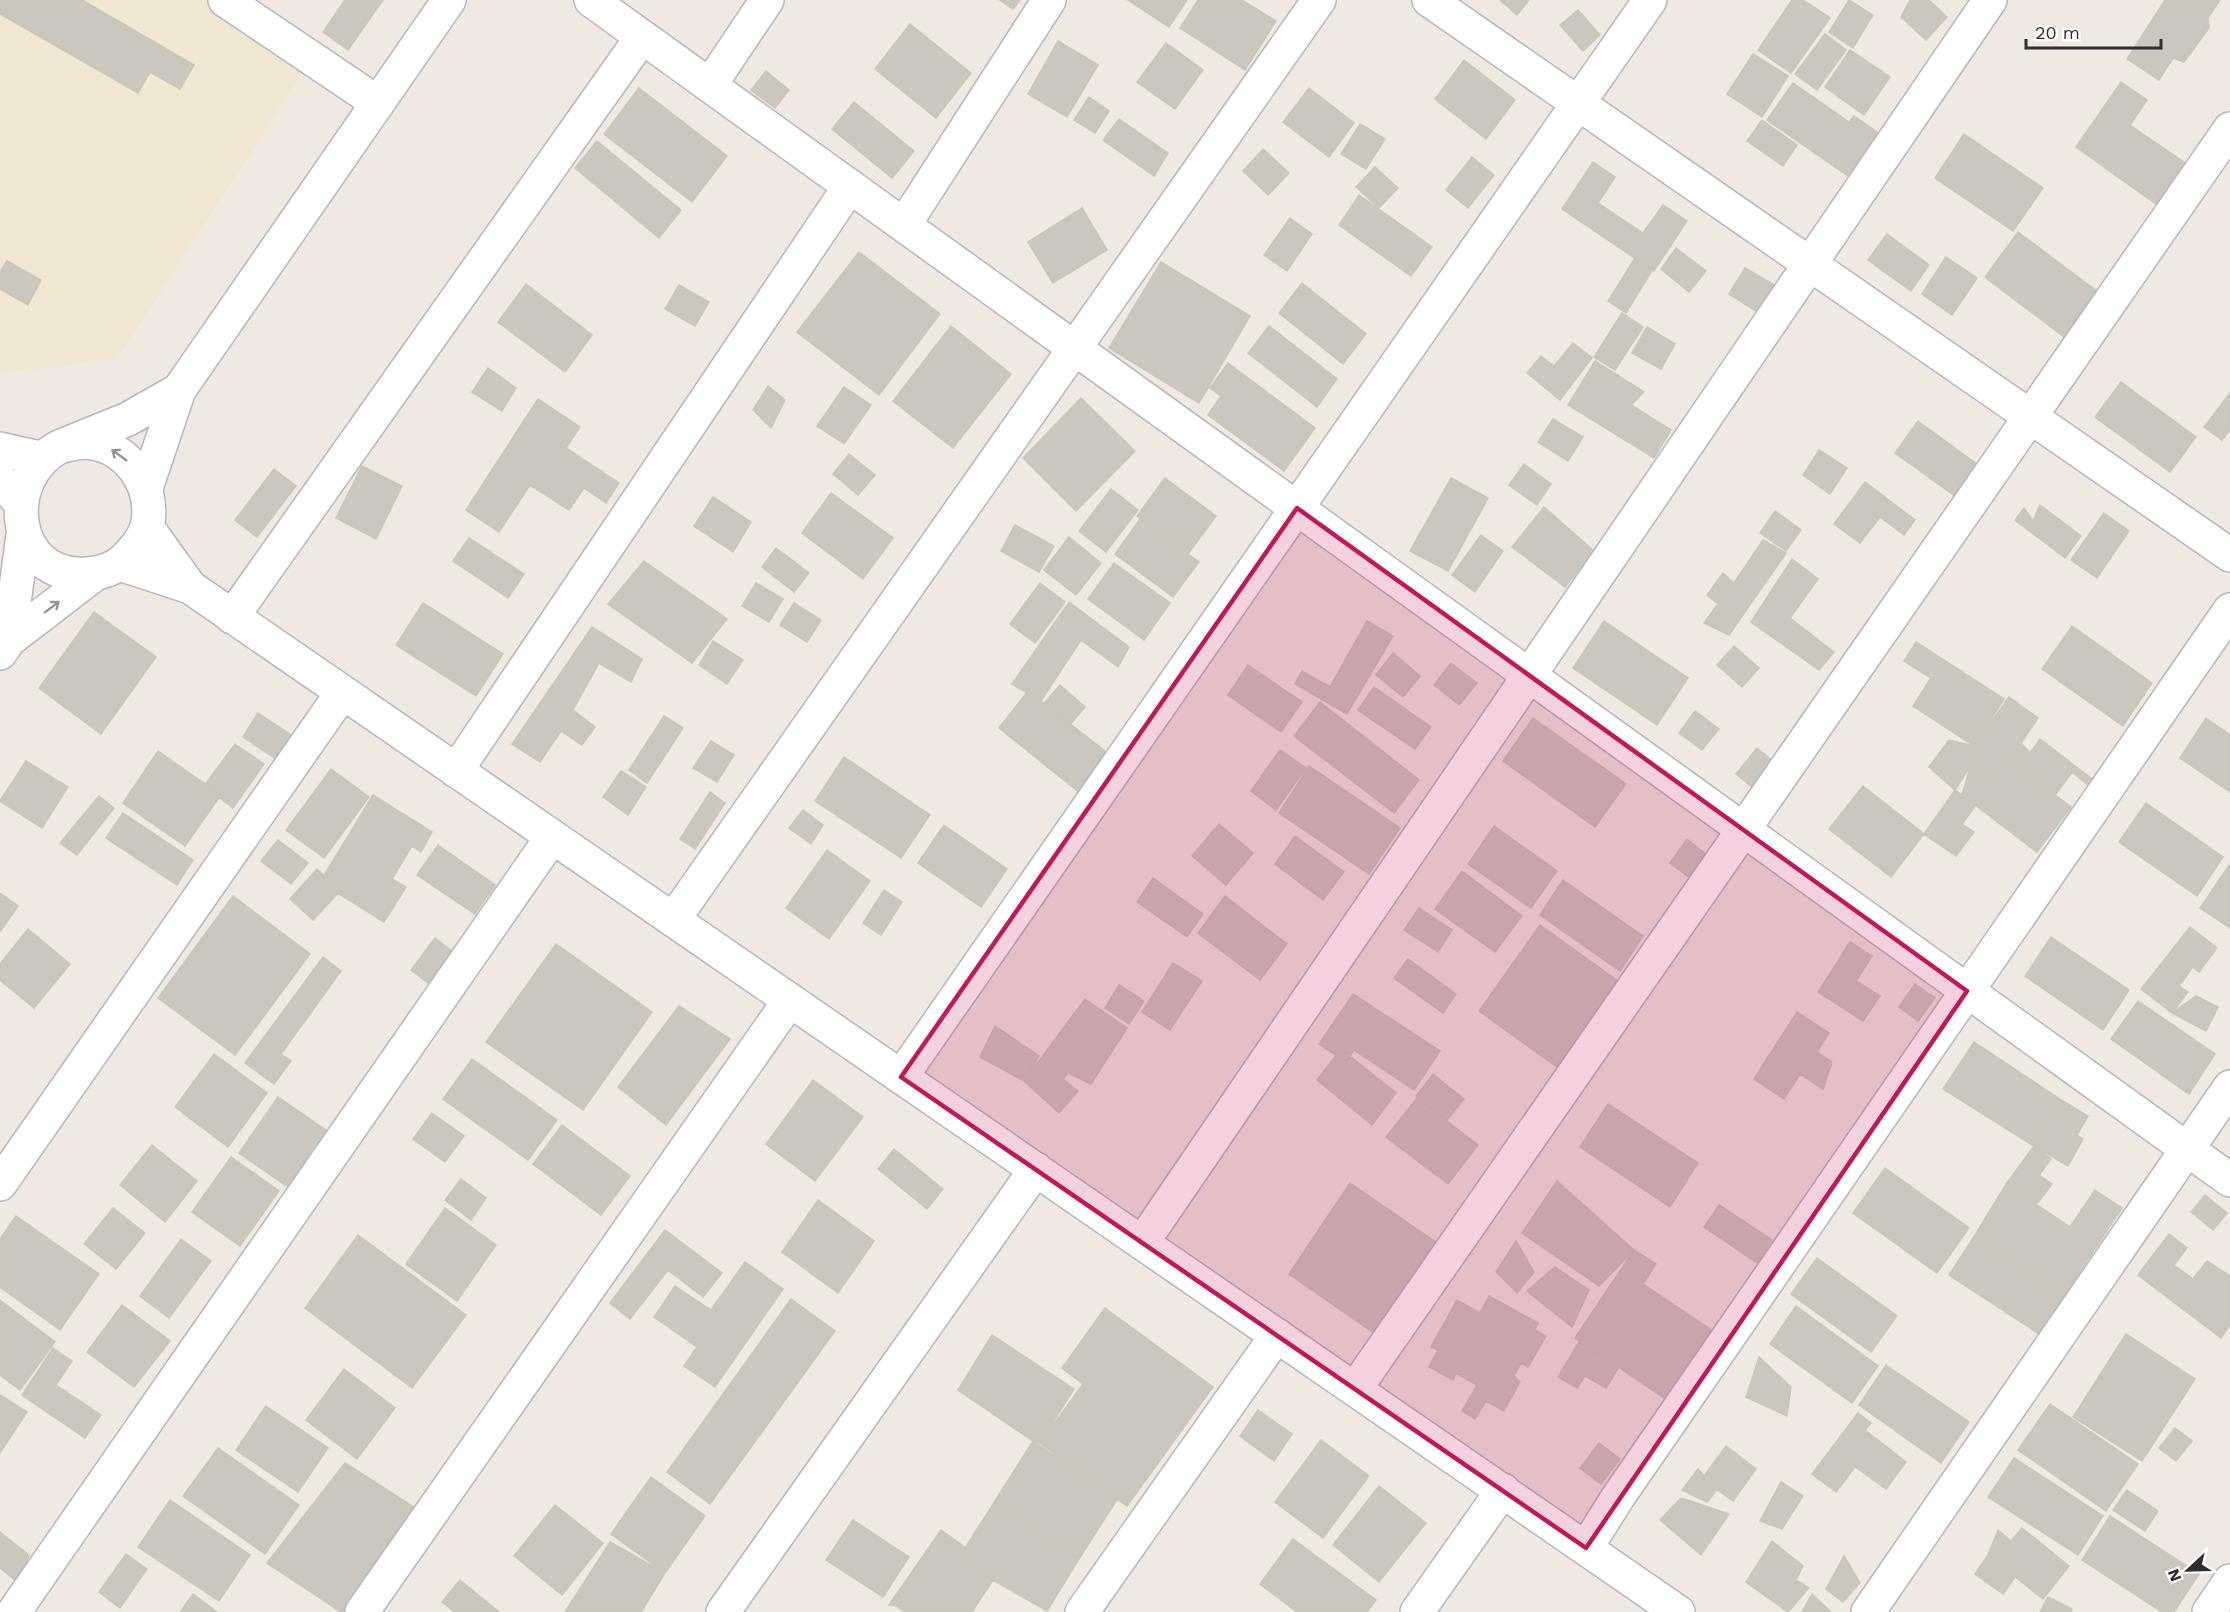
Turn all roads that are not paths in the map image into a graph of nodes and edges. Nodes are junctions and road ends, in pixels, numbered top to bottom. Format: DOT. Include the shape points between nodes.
graph roads {
  1 [pos="225,0"];
  2 [pos="449,0"];
  3 [pos="591,0"];
  4 [pos="767,0"];
  5 [pos="1049,0"];
  6 [pos="1319,0"];
  7 [pos="1429,0"];
  8 [pos="1650,0"];
  9 [pos="1990,0"];
  10 [pos="642,37"];
  11 [pos="710,85"];
  12 [pos="378,103"];
  13 [pos="1578,104"];
  14 [pos="2230,129"];
  15 [pos="850,186"];
  16 [pos="904,225"];
  17 [pos="1810,264"];
  18 [pos="1075,347"];
  19 [pos="179,390"];
  20 [pos="2030,417"];
  21 [pos="0,449"];
  22 [pos="50,452"];
  23 [pos="146,488"];
  24 [pos="9,489"];
  25 [pos="1297,508"];
  26 [pos="147,527"];
  27 [pos="22,535"];
  28 [pos="2230,555"];
  29 [pos="108,569"];
  30 [pos="190,587"];
  31 [pos="2230,610"];
  32 [pos="232,617"];
  33 [pos="4,646"];
  34 [pos="1529,675"];
  35 [pos="342,693"];
  36 [pos="456,771"];
  37 [pos="1743,830"];
  38 [pos="552,837"];
  39 [pos="673,920"];
  40 [pos="1967,991"];
  41 [pos="790,1000"];
  42 [pos="901,1077"];
  43 [pos="2230,1087"];
  44 [pos="2187,1149"];
  45 [pos="1036,1169"];
  46 [pos="2230,1180"];
  47 [pos="0,1184"];
  48 [pos="1142,1242"];
  49 [pos="1277,1335"];
  50 [pos="1355,1389"];
  51 [pos="1503,1490"];
  52 [pos="1586,1548"];
  53 [pos="2230,1581"];
  54 [pos="14,1612"];
  55 [pos="362,1612"];
  56 [pos="723,1612"];
  57 [pos="1082,1612"];
  58 [pos="1417,1612"];
  59 [pos="1678,1612"];
  60 [pos="1868,1612"];
  61 [pos="2209,1612"];
  1 -- 12 [label="street"];
  2 -- 12 [label="street"];
  3 -- 10 [label="street"];
  4 -- 11 [label="street"];
  5 -- 16 [label="street"];
  6 -- 18 [label="street"];
  7 -- 13 [label="street"];
  8 -- 13 [label="street"];
  9 -- 17 [label="street"];
  10 -- 11 [label="street"];
  10 -- 32 [label="street"];
  11 -- 15 [label="street"];
  12 -- 19 [label="street"];
  13 -- 17 [label="street"];
  13 -- 25 [label="street"];
  14 -- 20 [label="street"];
  15 -- 16 [label="street"];
  15 -- 36 [label="street"];
  16 -- 18 [label="street"];
  17 -- 20 [label="street"];
  17 -- 34 [label="street"];
  18 -- 25 [label="street"];
  18 -- 39 [label="street"];
  19 -- 22 [label="street" via="128,419"];
  19 -- 23 [label="street"];
  20 -- 28 [label="street"];
  20 -- 37 [label="street"];
  21 -- 22 [label="street"];
  23 -- 22 [label="street, one-way" via="133,465 111,449 85,442"];
  22 -- 24 [label="street"];
  23 -- 26 [label="street"];
  24 -- 27 [label="street"];
  25 -- 34 [label="street"];
  25 -- 42 [label="street"];
  26 -- 29 [label="street" via="136,548"];
  26 -- 30 [label="street"];
  27 -- 29 [label="street" via="44,563 60,571 77,575"];
  27 -- 33 [label="street"];
  29 -- 30 [label="street"];
  33 -- 29 [label="street, one-way"];
  30 -- 32 [label="street"];
  31 -- 40 [label="street"];
  32 -- 35 [label="street"];
  34 -- 37 [label="street"];
  34 -- 48 [label="street"];
  35 -- 36 [label="street"];
  35 -- 47 [label="street"];
  36 -- 38 [label="street"];
  37 -- 40 [label="street"];
  37 -- 50 [label="street"];
  38 -- 39 [label="street"];
  38 -- 54 [label="street"];
  39 -- 41 [label="street"];
  40 -- 44 [label="street"];
  40 -- 52 [label="street"];
  41 -- 42 [label="street"];
  41 -- 55 [label="street"];
  42 -- 45 [label="street"];
  43 -- 44 [label="street"];
  44 -- 46 [label="street"];
  44 -- 60 [label="street"];
  45 -- 48 [label="street"];
  45 -- 56 [label="street"];
  48 -- 49 [label="street"];
  49 -- 50 [label="street"];
  49 -- 57 [label="street"];
  50 -- 51 [label="street"];
  51 -- 52 [label="street"];
  51 -- 58 [label="street"];
  52 -- 59 [label="street"];
  53 -- 61 [label="street"];
}
